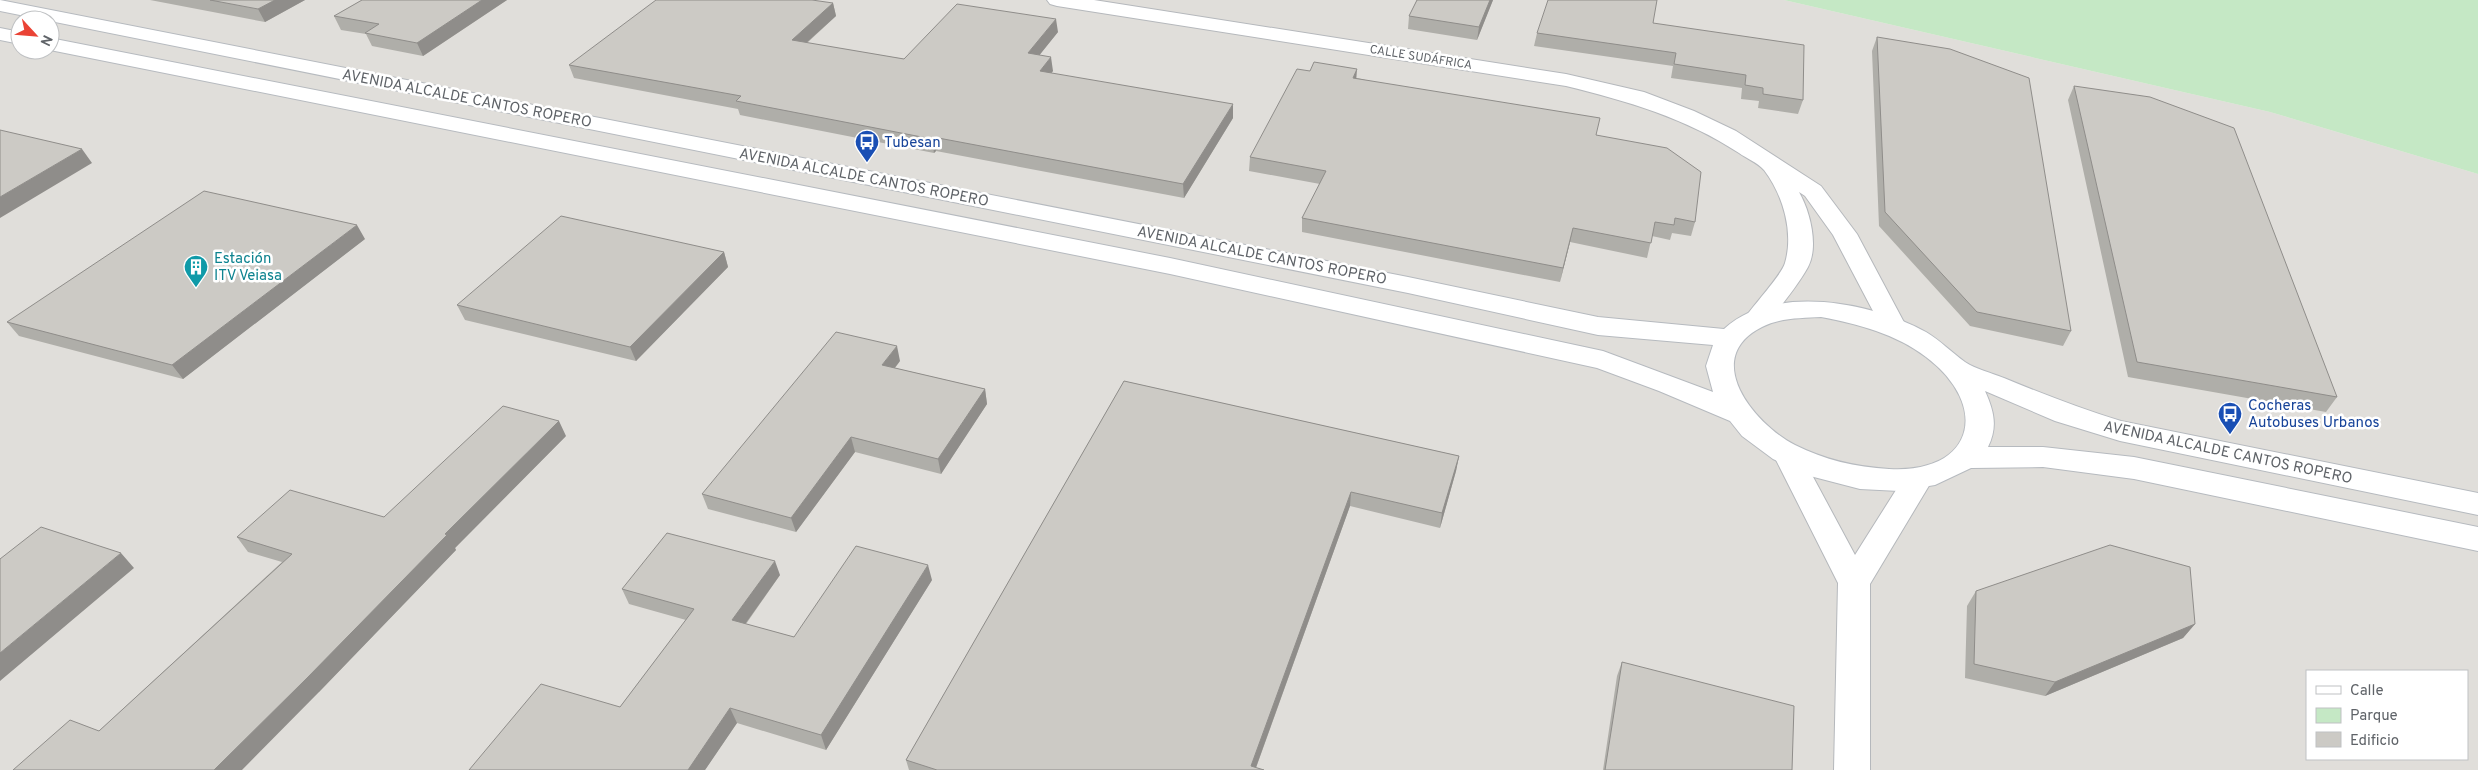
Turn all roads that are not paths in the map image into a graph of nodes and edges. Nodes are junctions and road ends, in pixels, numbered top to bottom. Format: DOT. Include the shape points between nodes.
graph roads {
  1 [pos="1057,0"];
  2 [pos="0,5"];
  3 [pos="60,46"];
  4 [pos="1770,163"];
  5 [pos="1758,318"];
  6 [pos="1893,326"];
  7 [pos="1730,338"];
  8 [pos="1956,369"];
  9 [pos="1737,413"];
  10 [pos="1787,454"];
  11 [pos="1965,458"];
  12 [pos="1918,479"];
  13 [pos="2478,504"];
  14 [pos="2478,539"];
  15 [pos="1854,583"];
  16 [pos="1852,770"];
  1 -- 4 [label="main road, CALLE SUDÁFRICA" via="1566,80 1636,97 1686,116 1728,136"];
  2 -- 7 [label="main road, AVENIDA ALCALDE CANTOS ROPERO" via="1398,282 1598,326"];
  3 -- 9 [label="main road, AVENIDA ALCALDE CANTOS ROPERO" via="1170,266 1603,360"];
  4 -- 5 [label="main road, CALLE SUDÁFRICA" via="1795,206 1801,235 1796,265"];
  4 -- 6 [label="main road, CALLE SUDÁFRICA" via="1813,191 1840,227"];
  5 -- 6 [label="main road" via="1787,310 1821,309"];
  5 -- 7 [label="main road"];
  6 -- 8 [label="main road" via="1928,345"];
  7 -- 9 [label="main road" via="1719,360 1721,386"];
  8 -- 11 [label="main road" via="1974,392 1981,416 1978,439"];
  8 -- 13 [label="main road, AVENIDA ALCALDE CANTOS ROPERO" via="2066,414 2120,431"];
  9 -- 10 [label="main road" via="1758,435"];
  10 -- 12 [label="main road" via="1830,472 1875,480"];
  10 -- 15 [label="main road"];
  11 -- 12 [label="main road" via="1945,471"];
  11 -- 14 [label="main road" via="2043,457 2134,468"];
  12 -- 15 [label="main road"];
  15 -- 16 [label="main road"];
}
